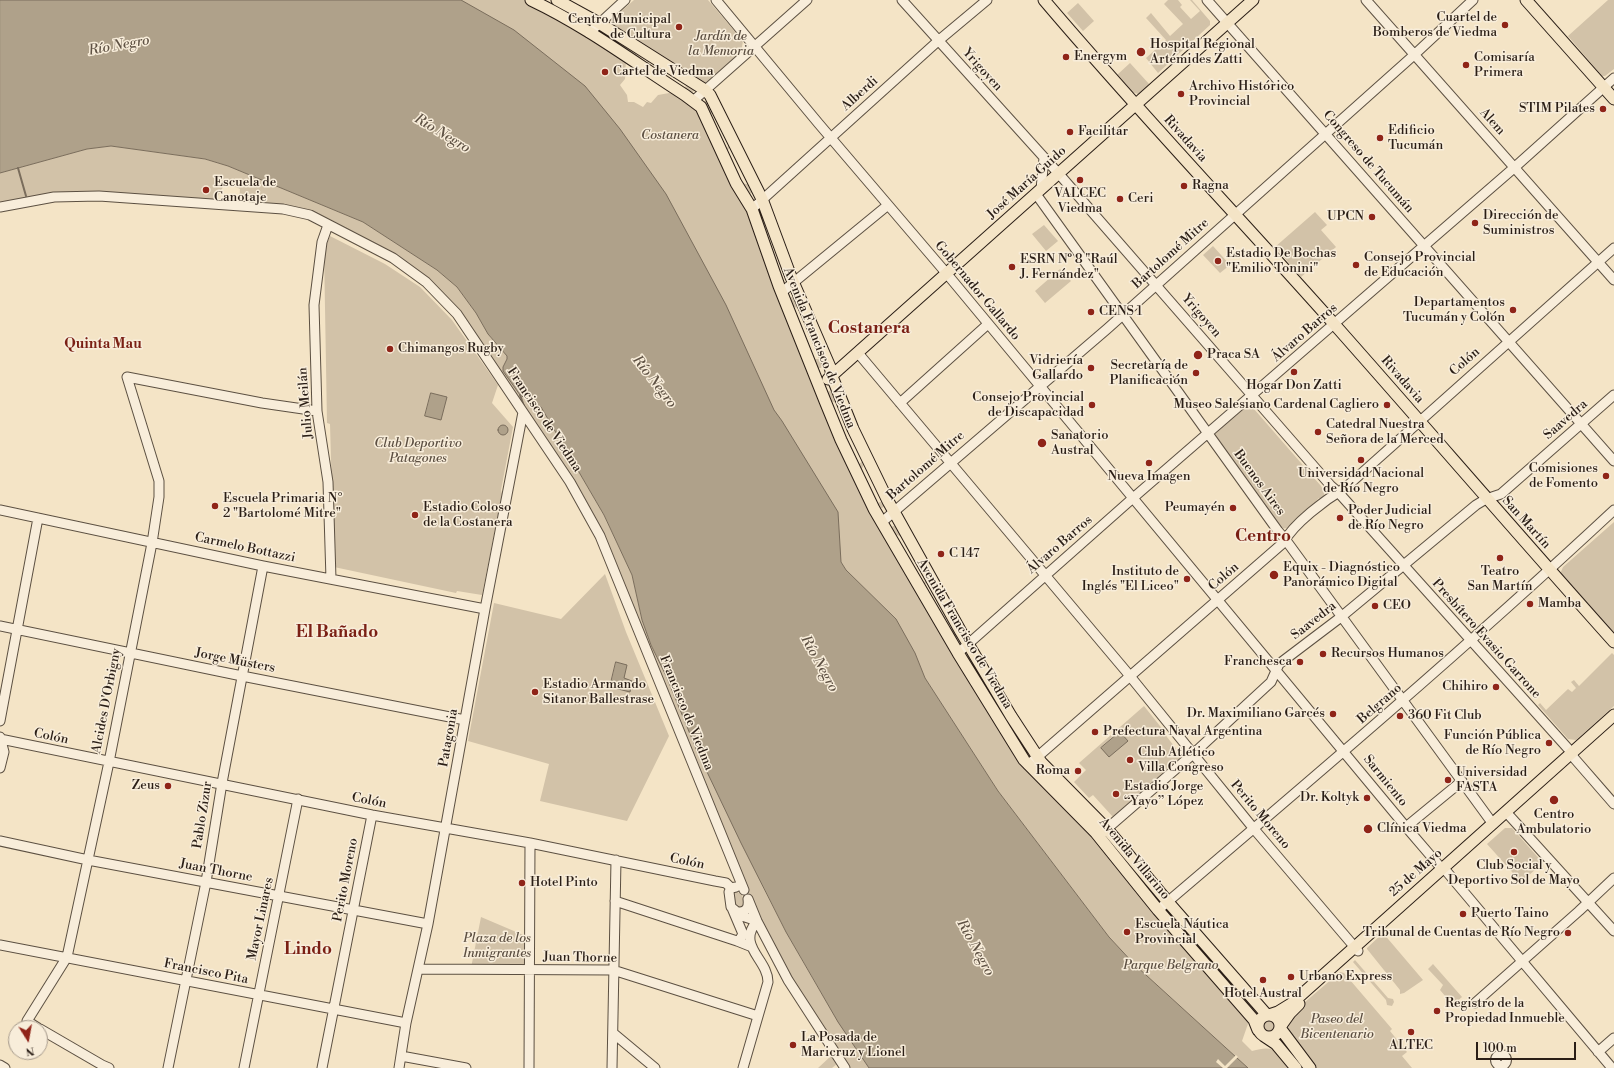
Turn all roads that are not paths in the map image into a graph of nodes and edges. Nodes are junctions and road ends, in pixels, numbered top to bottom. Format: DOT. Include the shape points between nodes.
graph roads {
  1 [pos="531,0"];
  2 [pos="557,0"];
  3 [pos="625,0"];
  4 [pos="716,0"];
  5 [pos="807,0"];
  6 [pos="902,0"];
  7 [pos="987,0"];
  8 [pos="1044,0"];
  9 [pos="1207,0"];
  10 [pos="1253,0"];
  11 [pos="1366,0"];
  12 [pos="1474,0"];
  13 [pos="1526,0"];
  14 [pos="599,23"];
  15 [pos="1228,23"];
  16 [pos="589,33"];
  17 [pos="938,41"];
  18 [pos="755,47"];
  19 [pos="1414,56"];
  20 [pos="1614,78"];
  21 [pos="1604,87"];
  22 [pos="705,90"];
  23 [pos="1614,99"];
  24 [pos="693,101"];
  25 [pos="1135,104"];
  26 [pos="1326,134"];
  27 [pos="831,137"];
  28 [pos="1044,158"];
  29 [pos="1515,167"];
  30 [pos="1059,174"];
  31 [pos="1038,192"];
  32 [pos="762,199"];
  33 [pos="888,205"];
  34 [pos="0,207"];
  35 [pos="752,209"];
  36 [pos="1235,214"];
  37 [pos="328,225"];
  38 [pos="1425,246"];
  39 [pos="1614,248"];
  40 [pos="1598,262"];
  41 [pos="947,274"];
  42 [pos="1614,280"];
  43 [pos="794,283"];
  44 [pos="1156,285"];
  45 [pos="782,292"];
  46 [pos="1122,314"];
  47 [pos="988,324"];
  48 [pos="1335,325"];
  49 [pos="1509,341"];
  50 [pos="858,353"];
  51 [pos="832,376"];
  52 [pos="819,386"];
  53 [pos="1039,386"];
  54 [pos="1252,395"];
  55 [pos="1614,395"];
  56 [pos="900,404"];
  57 [pos="317,411"];
  58 [pos="523,412"];
  59 [pos="1418,421"];
  60 [pos="1582,424"];
  61 [pos="1208,433"];
  62 [pos="1614,461"];
  63 [pos="950,463"];
  64 [pos="1338,492"];
  65 [pos="1133,498"];
  66 [pos="1486,499"];
  67 [pos="0,510"];
  68 [pos="1614,510"];
  69 [pos="894,511"];
  70 [pos="38,518"];
  71 [pos="882,522"];
  72 [pos="1285,539"];
  73 [pos="152,542"];
  74 [pos="263,566"];
  75 [pos="1403,566"];
  76 [pos="1549,570"];
  77 [pos="1045,576"];
  78 [pos="331,579"];
  79 [pos="1217,600"];
  80 [pos="485,609"];
  81 [pos="1341,617"];
  82 [pos="0,626"];
  83 [pos="18,630"];
  84 [pos="1470,642"];
  85 [pos="1614,642"];
  86 [pos="969,643"];
  87 [pos="130,653"];
  88 [pos="958,653"];
  89 [pos="1276,670"];
  90 [pos="242,676"];
  91 [pos="1130,676"];
  92 [pos="1403,700"];
  93 [pos="1614,715"];
  94 [pos="465,720"];
  95 [pos="0,721"];
  96 [pos="1614,723"];
  97 [pos="0,739"];
  98 [pos="1345,752"];
  99 [pos="1193,754"];
  100 [pos="1037,756"];
  101 [pos="1573,756"];
  102 [pos="109,762"];
  103 [pos="1028,765"];
  104 [pos="0,768"];
  105 [pos="1462,781"];
  106 [pos="222,784"];
  107 [pos="298,799"];
  108 [pos="1614,804"];
  109 [pos="1508,814"];
  110 [pos="372,815"];
  111 [pos="1494,824"];
  112 [pos="1406,827"];
  113 [pos="445,828"];
  114 [pos="1254,829"];
  115 [pos="1102,833"];
  116 [pos="0,841"];
  117 [pos="530,843"];
  118 [pos="88,860"];
  119 [pos="616,860"];
  120 [pos="733,865"];
  121 [pos="1445,870"];
  122 [pos="1614,878"];
  123 [pos="206,882"];
  124 [pos="732,888"];
  125 [pos="744,890"];
  126 [pos="280,896"];
  127 [pos="748,900"];
  128 [pos="615,901"];
  129 [pos="1168,902"];
  130 [pos="1588,902"];
  131 [pos="353,910"];
  132 [pos="734,910"];
  133 [pos="1158,910"];
  134 [pos="757,921"];
  135 [pos="428,924"];
  136 [pos="1614,931"];
  137 [pos="737,941"];
  138 [pos="0,945"];
  139 [pos="752,947"];
  140 [pos="1356,949"];
  141 [pos="67,957"];
  142 [pos="1523,960"];
  143 [pos="418,969"];
  144 [pos="530,970"];
  145 [pos="614,970"];
  146 [pos="185,981"];
  147 [pos="258,995"];
  148 [pos="1475,1003"];
  149 [pos="334,1010"];
  150 [pos="1268,1015"];
  151 [pos="758,1016"];
  152 [pos="28,1020"];
  153 [pos="406,1023"];
  154 [pos="1280,1027"];
  155 [pos="48,1033"];
  156 [pos="613,1033"];
  157 [pos="1261,1033"];
  158 [pos="1614,1038"];
  159 [pos="1598,1052"];
  160 [pos="401,1056"];
  161 [pos="0,1065"];
  162 [pos="1607,1066"];
  163 [pos="5,1068"];
  164 [pos="109,1068"];
  165 [pos="168,1068"];
  166 [pos="244,1068"];
  167 [pos="322,1068"];
  168 [pos="399,1068"];
  169 [pos="466,1068"];
  170 [pos="529,1068"];
  171 [pos="612,1068"];
  172 [pos="656,1068"];
  173 [pos="743,1068"];
  174 [pos="845,1068"];
  175 [pos="1296,1068"];
  176 [pos="1310,1068"];
  1 -- 16 [label="main road, Avenida Francisco de Viedma"];
  2 -- 14 [label="main road, Avenida Francisco de Viedma"];
  3 -- 14 [label="street"];
  4 -- 18 [label="street, Gobernador Gallardo"];
  5 -- 18 [label="street"];
  6 -- 17 [label="street, Yrigoyen"];
  7 -- 17 [label="street, Alberdi"];
  8 -- 25 [label="main road, Rivadavia"];
  9 -- 15 [label="street, Congreso de Tucumán"];
  10 -- 15 [label="main road, José María Guido"];
  11 -- 19 [label="street, Alem"];
  12 -- 19 [label="street, Bartolomé Mitre"];
  13 -- 21 [label="main road"];
  14 -- 16 [label="street"];
  14 -- 22 [label="main road, Avenida Francisco de Viedma"];
  15 -- 25 [label="main road, José María Guido"];
  15 -- 26 [label="street, Congreso de Tucumán"];
  16 -- 24 [label="main road, Avenida Francisco de Viedma"];
  17 -- 27 [label="street, Alberdi"];
  17 -- 28 [label="street, Yrigoyen"];
  18 -- 22 [label="street"];
  18 -- 27 [label="street, Gobernador Gallardo"];
  19 -- 26 [label="street, Bartolomé Mitre"];
  19 -- 29 [label="street, Alem"];
  20 -- 21 [label="street, Álvaro Barros"];
  21 -- 23 [label="main road"];
  21 -- 29 [label="street, Álvaro Barros"];
  22 -- 24 [label="street"];
  22 -- 32 [label="main road, Avenida Francisco de Viedma" via="710,95"];
  24 -- 35 [label="main road, Avenida Francisco de Viedma" via="701,107"];
  25 -- 30 [label="main road, José María Guido"];
  25 -- 36 [label="main road, Rivadavia"];
  26 -- 36 [label="street, Bartolomé Mitre"];
  26 -- 38 [label="street, Congreso de Tucumán"];
  27 -- 32 [label="street, Alberdi"];
  27 -- 33 [label="street, Gobernador Gallardo"];
  28 -- 30 [label="street, Yrigoyen"];
  28 -- 31 [label="street"];
  29 -- 38 [label="street, Álvaro Barros"];
  29 -- 40 [label="street, Alem"];
  30 -- 31 [label="main road, José María Guido"];
  30 -- 44 [label="street, Yrigoyen"];
  31 -- 41 [label="main road, José María Guido"];
  31 -- 46 [label="street, Buenos Aires"];
  32 -- 35 [label="street, Alberdi"];
  32 -- 43 [label="main road, Avenida Francisco de Viedma"];
  33 -- 41 [label="street, Gobernador Gallardo"];
  33 -- 43 [label="street"];
  34 -- 37 [label="street, Francisco de Viedma" via="54,197 99,196 283,209 310,215"];
  35 -- 45 [label="main road, Avenida Francisco de Viedma"];
  36 -- 44 [label="street, Bartolomé Mitre"];
  36 -- 48 [label="main road, Rivadavia"];
  37 -- 57 [label="street, Julio Meilán" via="321,248 314,305"];
  37 -- 58 [label="street, Francisco de Viedma" via="393,258 426,282 457,314"];
  38 -- 48 [label="street, Álvaro Barros"];
  38 -- 49 [label="street, Congreso de Tucumán"];
  39 -- 40 [label="street, Colón"];
  40 -- 42 [label="street, Alem"];
  40 -- 49 [label="street, Colón"];
  41 -- 47 [label="street, Gobernador Gallardo"];
  41 -- 50 [label="main road, José María Guido"];
  43 -- 45 [label="street"];
  43 -- 51 [label="main road, Avenida Francisco de Viedma"];
  44 -- 46 [label="street, Bartolomé Mitre"];
  44 -- 54 [label="street, Yrigoyen"];
  45 -- 52 [label="main road, Avenida Francisco de Viedma"];
  46 -- 53 [label="street, Bartolomé Mitre"];
  46 -- 61 [label="street, Buenos Aires"];
  47 -- 53 [label="street, Gobernador Gallardo"];
  47 -- 56 [label="street"];
  48 -- 54 [label="street, Álvaro Barros"];
  48 -- 59 [label="main road, Rivadavia"];
  49 -- 59 [label="street, Colón"];
  49 -- 60 [label="street, Congreso de Tucumán"];
  50 -- 51 [label="main road, José María Guido"];
  50 -- 56 [label="street, Perito Moreno"];
  51 -- 52 [label="main road, José María Guido"];
  51 -- 69 [label="main road, Avenida Francisco de Viedma" via="854,429"];
  52 -- 71 [label="main road, Avenida Francisco de Viedma" via="841,440"];
  53 -- 63 [label="street, Bartolomé Mitre"];
  53 -- 65 [label="street, Gobernador Gallardo"];
  54 -- 61 [label="street, Álvaro Barros"];
  54 -- 64 [label="street, Yrigoyen"];
  55 -- 60 [label="street, Saavedra"];
  56 -- 63 [label="street, Perito Moreno"];
  57 -- 73 [label="street, Alcides D'Orbigny" via="127,377 159,481"];
  57 -- 78 [label="street, Julio Meilán" via="328,482"];
  58 -- 80 [label="street, Patagonia"];
  58 -- 120 [label="street, Francisco de Viedma" via="570,482 600,536"];
  59 -- 64 [label="street, Colón"];
  59 -- 66 [label="main road, San Martín"];
  60 -- 62 [label="street, Congreso de Tucumán"];
  60 -- 66 [label="street, Saavedra" via="1501,494"];
  61 -- 65 [label="street, Álvaro Barros"];
  61 -- 72 [label="street, Buenos Aires"];
  63 -- 69 [label="street, Bartolomé Mitre"];
  63 -- 77 [label="street, Perito Moreno"];
  64 -- 72 [label="street, Colón" via="1292,530"];
  64 -- 75 [label="street, Presbítero Evasio Garrone"];
  65 -- 77 [label="street, Álvaro Barros"];
  65 -- 79 [label="street, Gobernador Gallardo"];
  66 -- 75 [label="street, Saavedra"];
  66 -- 76 [label="main road, San Martín"];
  67 -- 70 [label="street, Carmelo Bottazzi"];
  68 -- 76 [label="street, Belgrano"];
  69 -- 71 [label="street, Bartolomé Mitre"];
  69 -- 86 [label="main road, Avenida Francisco de Viedma"];
  70 -- 73 [label="street, Carmelo Bottazzi"];
  70 -- 83 [label="street"];
  71 -- 88 [label="main road, Avenida Francisco de Viedma"];
  72 -- 79 [label="street, Colón"];
  72 -- 81 [label="street, Buenos Aires"];
  73 -- 74 [label="street, Carmelo Bottazzi"];
  73 -- 87 [label="street, Alcides D'Orbigny"];
  74 -- 78 [label="street, Carmelo Bottazzi"];
  74 -- 90 [label="street, Pablo Zizur"];
  75 -- 81 [label="street, Saavedra"];
  75 -- 84 [label="street, Presbítero Evasio Garrone"];
  76 -- 84 [label="street, Belgrano"];
  76 -- 85 [label="main road, San Martín"];
  77 -- 86 [label="street, Álvaro Barros"];
  77 -- 91 [label="street, Perito Moreno"];
  78 -- 80 [label="street, Carmelo Bottazzi"];
  79 -- 89 [label="street, Sarmiento"];
  79 -- 91 [label="street, Colón"];
  80 -- 94 [label="street, Patagonia"];
  81 -- 89 [label="street, Saavedra" via="1279,664"];
  81 -- 92 [label="street, Buenos Aires"];
  82 -- 83 [label="street, Jorge Müsters"];
  83 -- 87 [label="street, Jorge Müsters"];
  83 -- 95 [label="street"];
  84 -- 92 [label="street, Belgrano"];
  84 -- 101 [label="street, Presbítero Evasio Garrone"];
  86 -- 88 [label="street, Álvaro Barros"];
  86 -- 100 [label="main road, Avenida Francisco de Viedma"];
  87 -- 90 [label="street, Jorge Müsters"];
  87 -- 102 [label="street, Alcides D'Orbigny"];
  88 -- 103 [label="main road, Avenida Francisco de Viedma"];
  89 -- 98 [label="street, Sarmiento"];
  89 -- 99 [label="street, Saavedra" via="1271,682"];
  90 -- 94 [label="street, Jorge Müsters"];
  90 -- 106 [label="street, Pablo Zizur"];
  91 -- 99 [label="street, Perito Moreno"];
  91 -- 100 [label="street, Colón"];
  92 -- 98 [label="street, Belgrano"];
  92 -- 105 [label="street, Buenos Aires"];
  93 -- 101 [label="main road, 25 de Mayo"];
  94 -- 113 [label="street, Patagonia"];
  96 -- 101 [label="main road, 25 de Mayo"];
  97 -- 102 [label="street, Colón"];
  97 -- 104 [label="street" via="4,752"];
  98 -- 112 [label="street, Sarmiento"];
  98 -- 114 [label="street, Belgrano"];
  99 -- 114 [label="street, Perito Moreno"];
  99 -- 115 [label="street, Saavedra"];
  100 -- 103 [label="street, Colón"];
  100 -- 115 [label="main road, Avenida Villarino"];
  101 -- 108 [label="street, Presbítero Evasio Garrone"];
  101 -- 109 [label="main road, 25 de Mayo"];
  102 -- 106 [label="street, Colón"];
  102 -- 118 [label="street, Alcides D'Orbigny"];
  103 -- 115 [label="main road, Avenida Villarino"];
  105 -- 111 [label="street, Buenos Aires"];
  105 -- 112 [label="street"];
  106 -- 107 [label="street, Colón"];
  106 -- 123 [label="street, Pablo Zizur"];
  107 -- 110 [label="street, Colón"];
  107 -- 126 [label="street, Mayor Linares"];
  109 -- 111 [label="main road, 25 de Mayo"];
  109 -- 121 [label="main road, 25 de Mayo"];
  109 -- 130 [label="street"];
  110 -- 113 [label="street, Colón"];
  110 -- 131 [label="street, Perito Moreno"];
  111 -- 121 [label="main road, 25 de Mayo"];
  112 -- 121 [label="street, Sarmiento"];
  113 -- 117 [label="street, Colón"];
  113 -- 135 [label="street, Patagonia"];
  114 -- 129 [label="street, Belgrano"];
  114 -- 140 [label="street, Perito Moreno"];
  115 -- 129 [label="main road, Avenida Villarino"];
  115 -- 133 [label="main road, Avenida Villarino"];
  116 -- 118 [label="street, Juan Thorne"];
  117 -- 119 [label="street, Colón"];
  117 -- 144 [label="street"];
  118 -- 123 [label="street, Juan Thorne"];
  118 -- 141 [label="street, Alcides D'Orbigny"];
  119 -- 124 [label="street, Colón" via="726,883"];
  119 -- 128 [label="street"];
  120 -- 124 [label="street, Francisco de Viedma"];
  120 -- 125 [label="street, Francisco de Viedma"];
  121 -- 140 [label="main road, 25 de Mayo"];
  121 -- 142 [label="street, Sarmiento"];
  122 -- 130 [label="street"];
  123 -- 126 [label="street, Juan Thorne"];
  123 -- 146 [label="street, Pablo Zizur"];
  124 -- 125 [label="street"];
  124 -- 132 [label="street, Francisco de Viedma" via="728,896"];
  125 -- 127 [label="street, Francisco de Viedma"];
  126 -- 131 [label="street, Juan Thorne"];
  126 -- 147 [label="street, Mayor Linares"];
  127 -- 132 [label="street" via="747,909 742,912"];
  127 -- 134 [label="street, Francisco de Viedma"];
  128 -- 137 [label="street"];
  128 -- 145 [label="street"];
  129 -- 133 [label="street, Belgrano"];
  129 -- 150 [label="main road, Avenida Villarino"];
  130 -- 136 [label="street"];
  130 -- 142 [label="street"];
  131 -- 135 [label="street, Juan Thorne"];
  131 -- 149 [label="street, Perito Moreno"];
  132 -- 134 [label="street"];
  132 -- 137 [label="street" via="743,934"];
  133 -- 157 [label="main road, Avenida Villarino" via="1254,1020"];
  134 -- 139 [label="street" via="750,933"];
  134 -- 174 [label="street, Francisco de Viedma" via="788,980"];
  135 -- 143 [label="street, Patagonia"];
  137 -- 139 [label="street"];
  138 -- 141 [label="street, Francisco Pita"];
  139 -- 151 [label="street" via="768,977"];
  140 -- 150 [label="main road, 25 de Mayo" via="1291,1004"];
  140 -- 154 [label="main road, 25 de Mayo" via="1292,1010"];
  141 -- 146 [label="street, Francisco Pita"];
  141 -- 152 [label="street, Alcides D'Orbigny"];
  142 -- 148 [label="street"];
  142 -- 159 [label="street, Sarmiento"];
  143 -- 144 [label="street, Juan Thorne"];
  143 -- 153 [label="street, Patagonia"];
  144 -- 145 [label="street, Juan Thorne"];
  144 -- 170 [label="street"];
  145 -- 151 [label="street, Juan Thorne"];
  145 -- 156 [label="street"];
  146 -- 147 [label="street, Francisco Pita"];
  146 -- 165 [label="street, Pablo Zizur"];
  147 -- 149 [label="street, Francisco Pita"];
  147 -- 166 [label="street, Mayor Linares"];
  149 -- 153 [label="street, Francisco Pita"];
  149 -- 167 [label="street, Perito Moreno"];
  150 -- 154 [label="main road" via="1277,1018"];
  150 -- 157 [label="main road" via="1259,1020"];
  151 -- 173 [label="street"];
  153 -- 160 [label="street, Patagonia"];
  154 -- 157 [label="main road, 25 de Mayo" via="1279,1032 1273,1037"];
  154 -- 176 [label="main road"];
  155 -- 164 [label="street"];
  156 -- 171 [label="street"];
  156 -- 172 [label="street"];
  157 -- 175 [label="main road, Avenida Villarino" via="1276,1044"];
  158 -- 159 [label="street"];
  159 -- 162 [label="street, Sarmiento"];
  160 -- 168 [label="street, Patagonia"];
  160 -- 169 [label="street"];
  161 -- 163 [label="street"];
}
